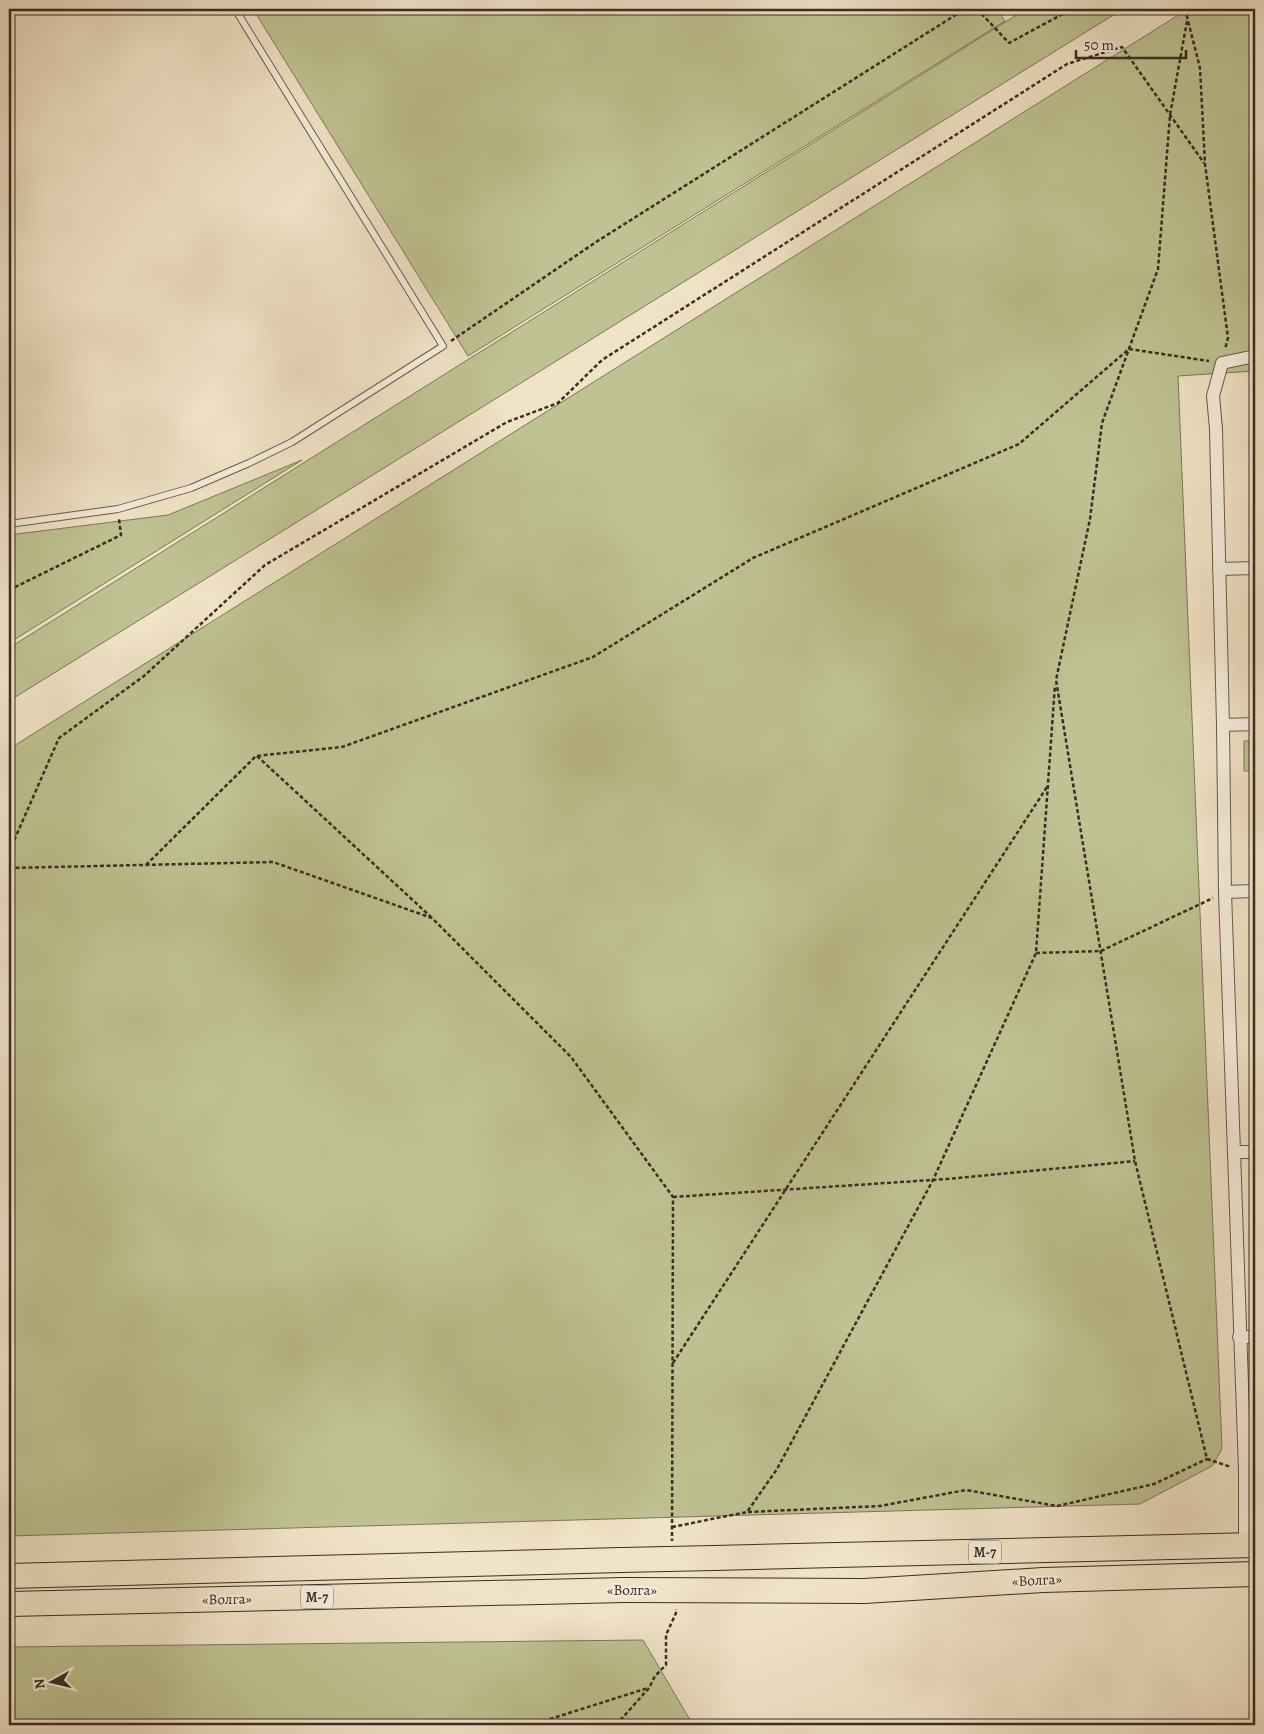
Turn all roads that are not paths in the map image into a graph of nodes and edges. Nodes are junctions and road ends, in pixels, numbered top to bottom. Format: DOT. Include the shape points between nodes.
graph roads {
  1 [pos="235,9"];
  2 [pos="1255,356"];
  3 [pos="9,524"];
  4 [pos="1255,568"];
  5 [pos="1219,569"];
  6 [pos="1255,724"];
  7 [pos="1223,725"];
  8 [pos="1255,891"];
  9 [pos="1225,892"];
  10 [pos="1234,1152"];
  11 [pos="1255,1152"];
  12 [pos="1239,1337"];
  13 [pos="1255,1337"];
  14 [pos="1250,1545"];
  15 [pos="1255,1574"];
  16 [pos="9,1576"];
  17 [pos="9,1604"];
  1 -- 3 [label="lane" via="443,346 292,442 191,488 118,509"];
  2 -- 5 [label="street" via="1222,363 1213,396"];
  4 -- 5 [label="street"];
  5 -- 7 [label="street"];
  6 -- 7 [label="street"];
  7 -- 9 [label="street"];
  8 -- 9 [label="street"];
  9 -- 10 [label="street"];
  10 -- 11 [label="street"];
  10 -- 12 [label="street"];
  12 -- 13 [label="street"];
  12 -- 14 [label="street"];
  14 -- 16 [label="highway, «Волга» / М-7, bridge"];
  15 -- 17 [label="highway, «Волга» / М-7, bridge" via="1043,1580 864,1591 624,1590"];
}
